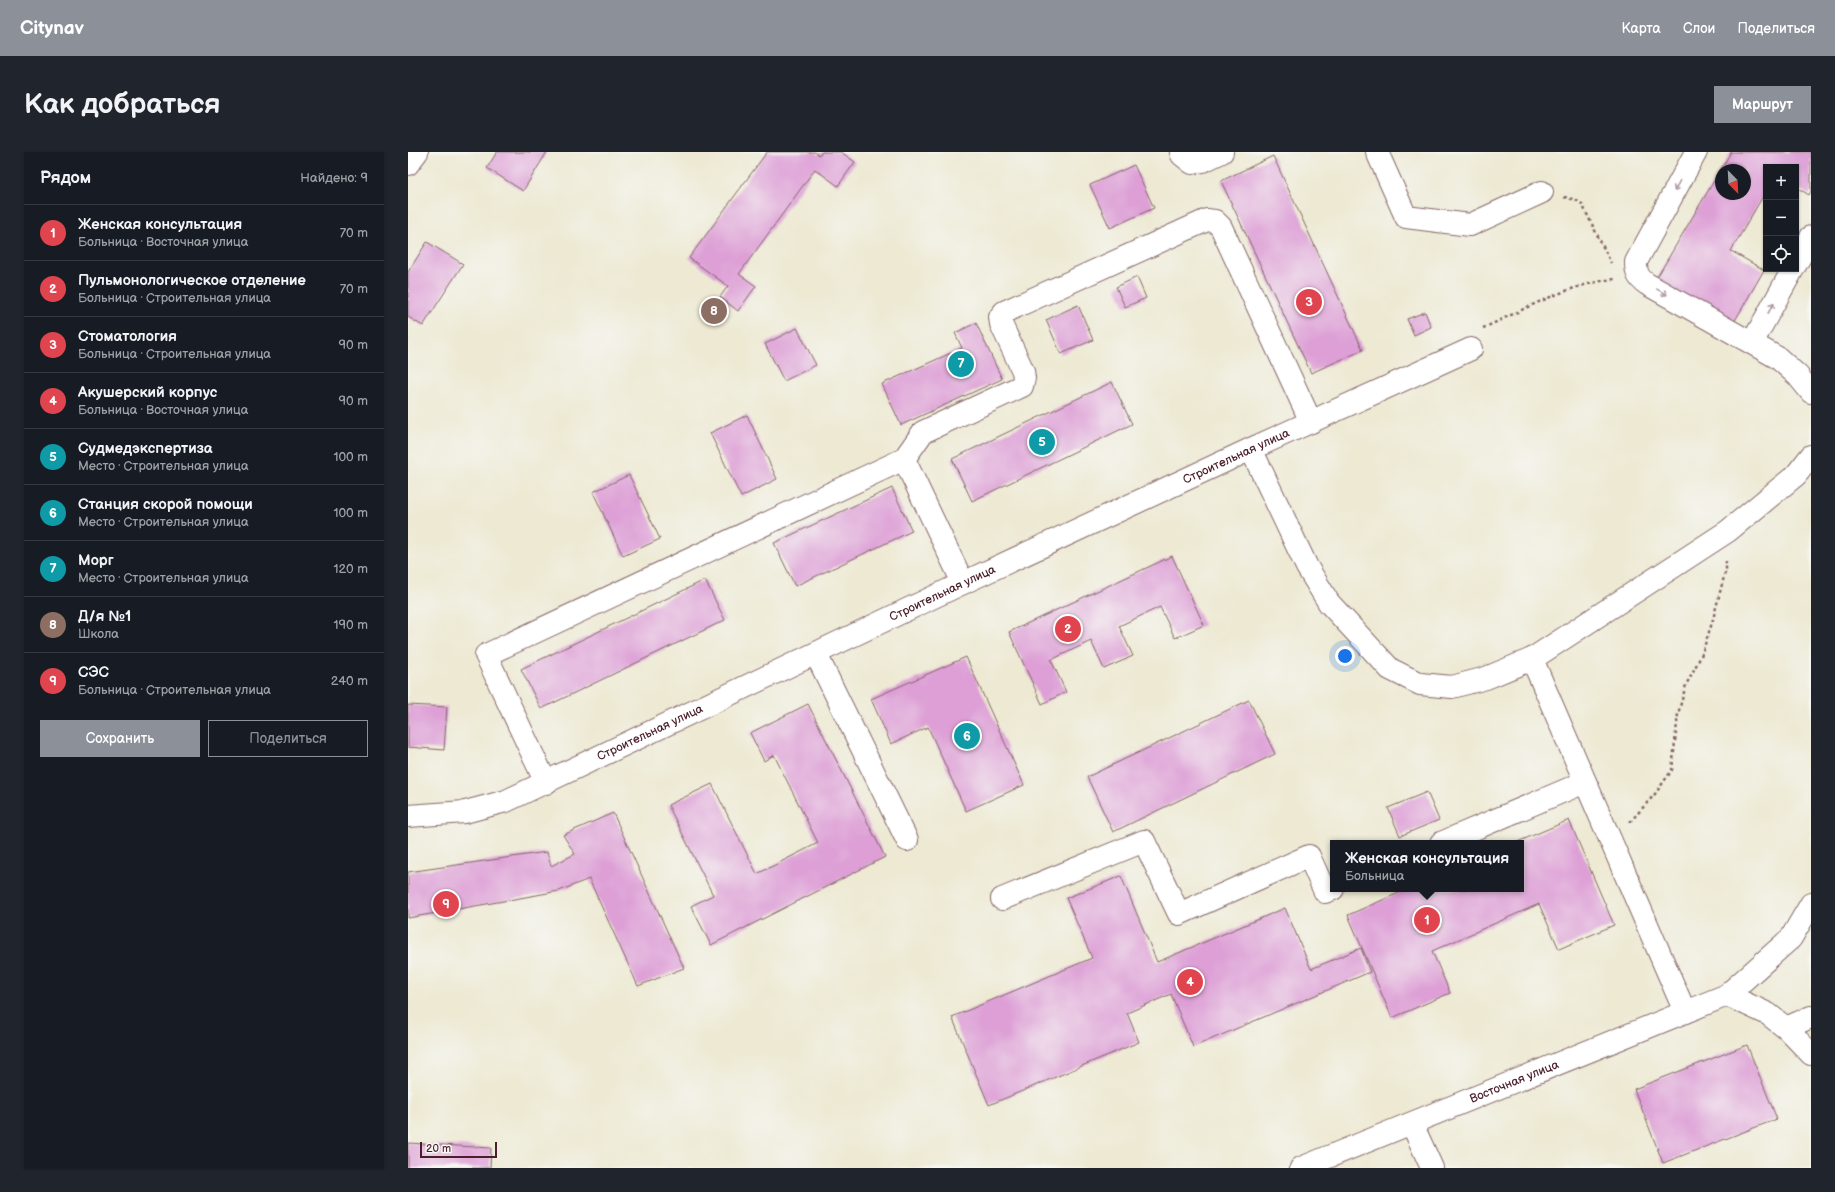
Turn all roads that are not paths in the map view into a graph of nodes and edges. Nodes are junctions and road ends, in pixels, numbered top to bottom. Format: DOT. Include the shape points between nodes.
graph roads {
  1 [pos="417,152"];
  2 [pos="1181,152"];
  3 [pos="1222,152"];
  4 [pos="1377,152"];
  5 [pos="1696,152"];
  6 [pos="408,164"];
  7 [pos="1542,192"];
  8 [pos="1811,237"];
  9 [pos="1799,259"];
  10 [pos="1791,272"];
  11 [pos="1752,343"];
  12 [pos="1471,349"];
  13 [pos="1811,392"];
  14 [pos="1311,422"];
  15 [pos="1251,449"];
  16 [pos="1811,456"];
  17 [pos="904,459"];
  18 [pos="962,583"];
  19 [pos="816,654"];
  20 [pos="1532,659"];
  21 [pos="1585,782"];
  22 [pos="546,783"];
  23 [pos="408,816"];
  24 [pos="907,840"];
  25 [pos="1448,840"];
  26 [pos="1330,890"];
  27 [pos="1002,899"];
  28 [pos="1811,904"];
  29 [pos="1727,995"];
  30 [pos="1685,1012"];
  31 [pos="1811,1017"];
  32 [pos="1786,1028"];
  33 [pos="1811,1054"];
  34 [pos="1412,1124"];
  35 [pos="1301,1168"];
  36 [pos="1432,1168"];
  1 -- 6 [label="street"];
  2 -- 3 [label="street" via="1192,162 1203,161"];
  4 -- 7 [label="street" via="1406,217 1470,225"];
  5 -- 11 [label="street, one-way" via="1636,262 1636,272 1647,284"];
  8 -- 9 [label="street"];
  11 -- 10 [label="street, one-way"];
  11 -- 13 [label="street" via="1778,358"];
  12 -- 14 [label="street, Строительная улица"];
  14 -- 15 [label="street, Строительная улица"];
  14 -- 17 [label="street" via="1221,227 1215,221 1207,220 1004,312 1000,317 1001,324 1023,371 1022,386 923,432"];
  15 -- 18 [label="street, Строительная улица"];
  15 -- 20 [label="street" via="1307,568 1329,604 1390,669 1420,684 1452,688 1486,678"];
  16 -- 20 [label="street" via="1796,475 1728,531"];
  17 -- 18 [label="street"];
  17 -- 22 [label="street" via="486,655"];
  18 -- 19 [label="street, Строительная улица"];
  19 -- 22 [label="street, Строительная улица"];
  19 -- 24 [label="street"];
  20 -- 21 [label="street"];
  21 -- 25 [label="street"];
  21 -- 30 [label="street"];
  22 -- 23 [label="street, Строительная улица" via="506,801 465,812"];
  26 -- 27 [label="street" via="1325,892 1309,856 1179,914 1144,841"];
  28 -- 29 [label="street, Восточная улица" via="1791,938"];
  29 -- 30 [label="street, Восточная улица"];
  29 -- 32 [label="street" via="1768,1014"];
  30 -- 34 [label="street, Восточная улица"];
  31 -- 32 [label="street"];
  32 -- 33 [label="street"];
  34 -- 35 [label="street, Восточная улица"];
  34 -- 36 [label="street"];
}
